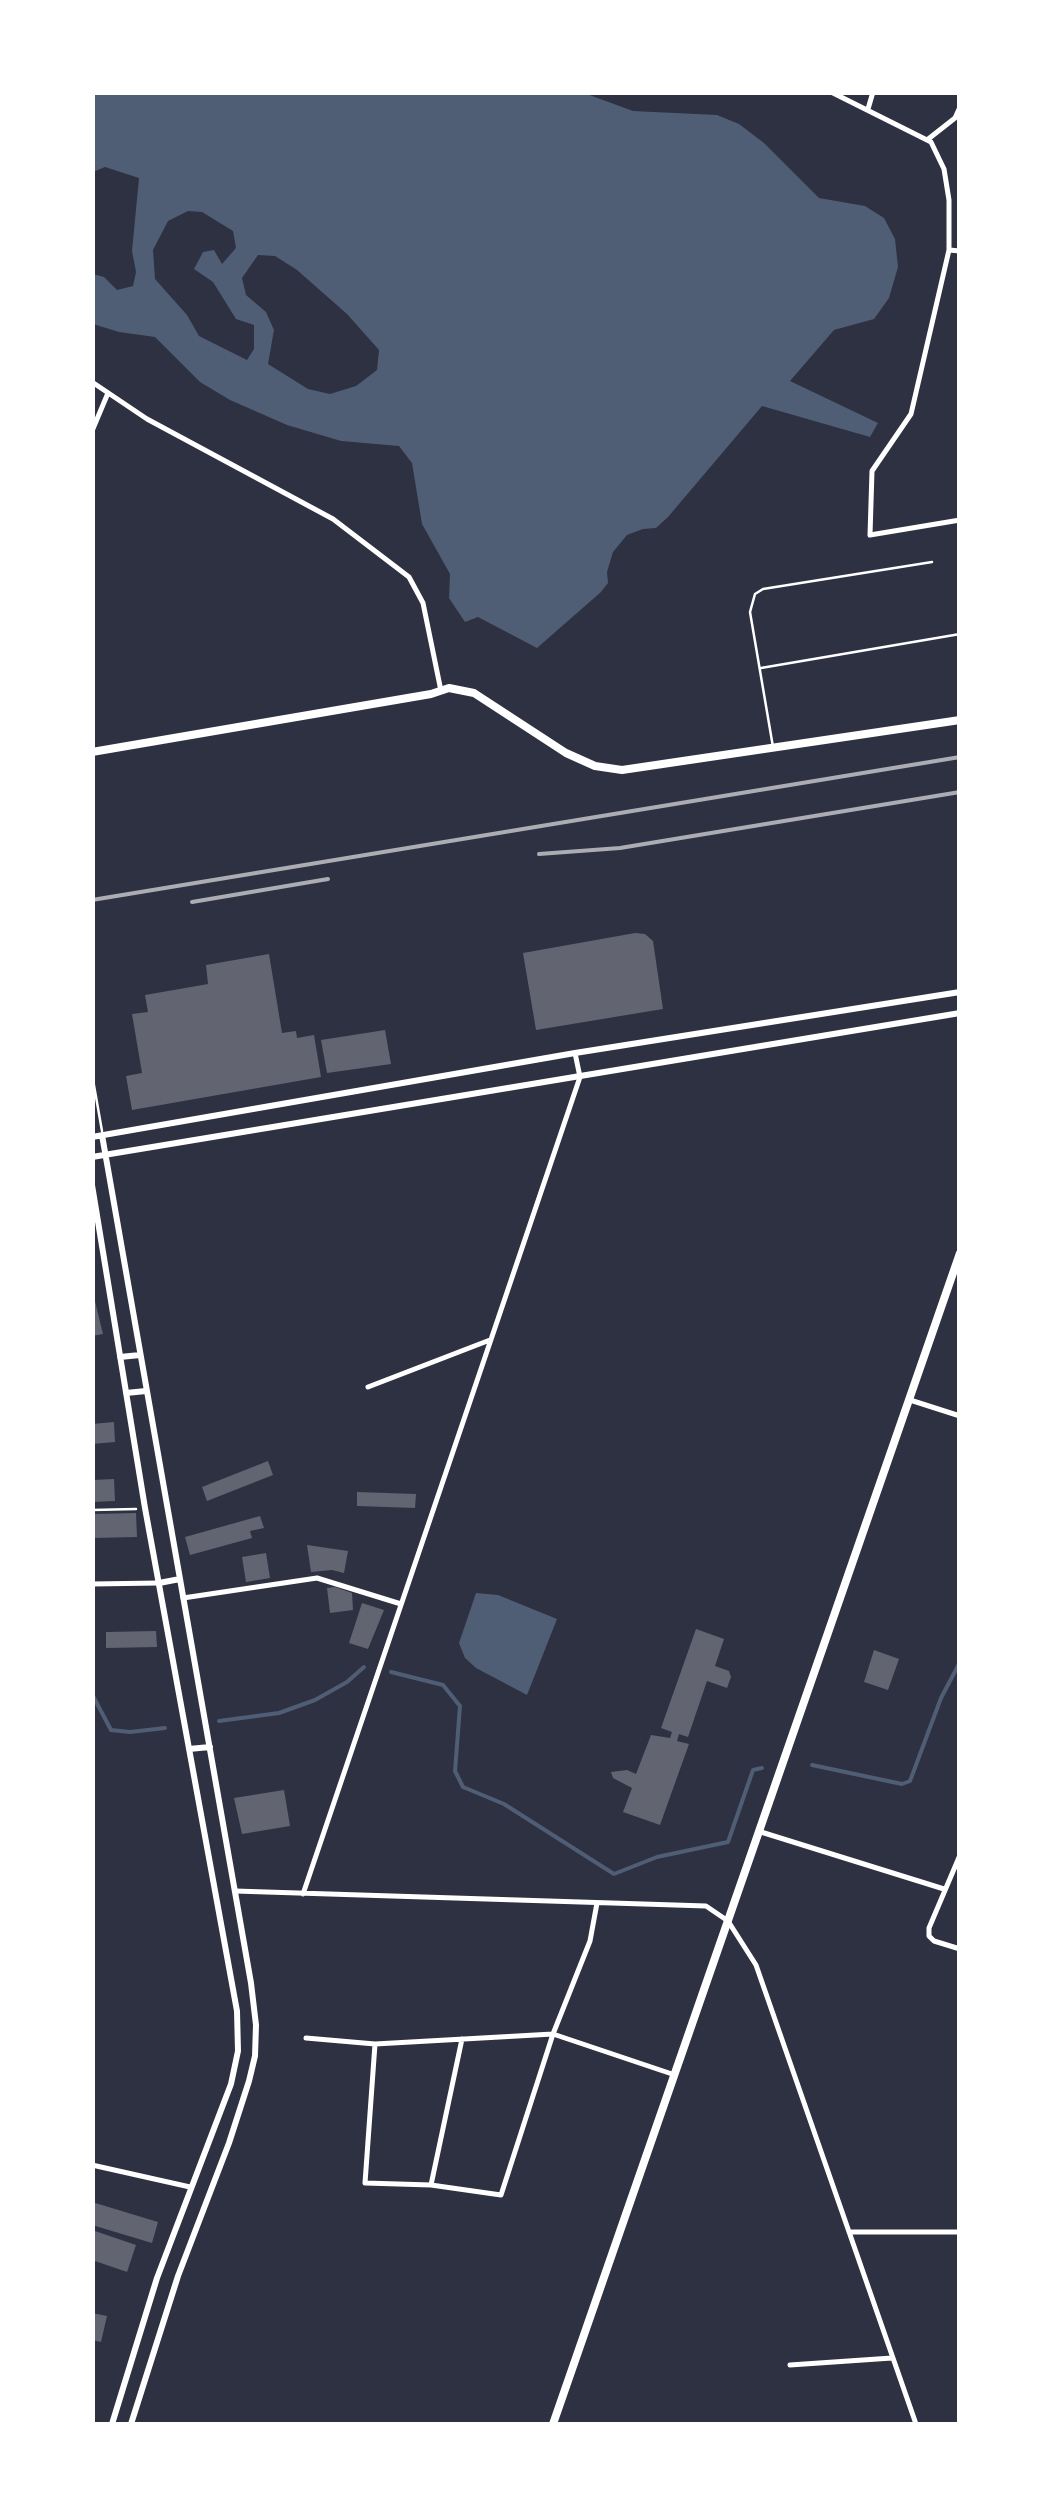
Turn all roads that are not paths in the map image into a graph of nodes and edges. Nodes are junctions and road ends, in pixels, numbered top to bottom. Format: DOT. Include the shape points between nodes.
graph roads {
  1 [pos="831,92"];
  2 [pos="873,92"];
  3 [pos="960,107"];
  4 [pos="868,109"];
  5 [pos="927,140"];
  6 [pos="949,250"];
  7 [pos="960,251"];
  8 [pos="92,382"];
  9 [pos="108,393"];
  10 [pos="92,431"];
  11 [pos="960,520"];
  12 [pos="932,562"];
  13 [pos="960,634"];
  14 [pos="760,669"];
  15 [pos="441,691"];
  16 [pos="960,720"];
  17 [pos="773,749"];
  18 [pos="92,752"];
  19 [pos="960,992"];
  20 [pos="960,1014"];
  21 [pos="575,1053"];
  22 [pos="92,1074"];
  23 [pos="580,1077"];
  24 [pos="102,1135"];
  25 [pos="92,1136"];
  26 [pos="105,1154"];
  27 [pos="92,1157"];
  28 [pos="92,1185"];
  29 [pos="960,1253"];
  30 [pos="490,1340"];
  31 [pos="140,1355"];
  32 [pos="120,1357"];
  33 [pos="368,1387"];
  34 [pos="146,1390"];
  35 [pos="126,1393"];
  36 [pos="909,1400"];
  37 [pos="960,1416"];
  38 [pos="180,1579"];
  39 [pos="158,1583"];
  40 [pos="92,1584"];
  41 [pos="183,1598"];
  42 [pos="401,1604"];
  43 [pos="210,1747"];
  44 [pos="190,1749"];
  45 [pos="758,1831"];
  46 [pos="960,1855"];
  47 [pos="944,1889"];
  48 [pos="217,1890"];
  49 [pos="235,1891"];
  50 [pos="303,1894"];
  51 [pos="597,1904"];
  52 [pos="728,1922"];
  53 [pos="960,1948"];
  54 [pos="553,2034"];
  55 [pos="306,2038"];
  56 [pos="462,2039"];
  57 [pos="375,2044"];
  58 [pos="675,2074"];
  59 [pos="92,2165"];
  60 [pos="431,2185"];
  61 [pos="190,2187"];
  62 [pos="208,2193"];
  63 [pos="849,2232"];
  64 [pos="960,2232"];
  65 [pos="893,2358"];
  66 [pos="790,2364"];
  67 [pos="112,2424"];
  68 [pos="131,2424"];
  69 [pos="553,2424"];
  70 [pos="916,2424"];
  1 -- 4 [label="street"];
  2 -- 4 [label="street"];
  3 -- 5 [label="street"];
  4 -- 5 [label="street"];
  5 -- 6 [label="street" via="944,168"];
  6 -- 7 [label="street"];
  6 -- 11 [label="street" via="911,414 872,471 870,535"];
  8 -- 9 [label="street"];
  9 -- 10 [label="street"];
  9 -- 15 [label="street" via="333,519 409,577 424,603"];
  12 -- 14 [label="lane" via="764,588 751,600 750,612"];
  13 -- 14 [label="lane"];
  14 -- 17 [label="lane"];
  15 -- 17 [label="main road" via="464,688 566,753 610,770"];
  15 -- 18 [label="main road"];
  16 -- 17 [label="main road"];
  19 -- 21 [label="street"];
  20 -- 23 [label="street"];
  21 -- 23 [label="street"];
  21 -- 24 [label="street"];
  22 -- 24 [label="lane"];
  23 -- 26 [label="street"];
  23 -- 30 [label="street"];
  24 -- 25 [label="street"];
  24 -- 26 [label="street"];
  26 -- 27 [label="street"];
  26 -- 31 [label="street"];
  28 -- 32 [label="street"];
  29 -- 36 [label="main road"];
  30 -- 33 [label="street"];
  30 -- 42 [label="street"];
  31 -- 32 [label="street"];
  31 -- 34 [label="street"];
  32 -- 35 [label="street"];
  34 -- 35 [label="street"];
  34 -- 38 [label="street"];
  35 -- 39 [label="street"];
  36 -- 37 [label="street"];
  36 -- 45 [label="main road"];
  38 -- 39 [label="street"];
  38 -- 41 [label="street"];
  39 -- 40 [label="street"];
  39 -- 44 [label="street"];
  41 -- 42 [label="street" via="317,1578"];
  41 -- 43 [label="street"];
  42 -- 50 [label="street"];
  43 -- 44 [label="street"];
  43 -- 49 [label="street"];
  44 -- 48 [label="street"];
  45 -- 47 [label="street"];
  45 -- 52 [label="main road"];
  46 -- 47 [label="street"];
  47 -- 53 [label="street" via="929,1936"];
  48 -- 49 [label="street"];
  48 -- 61 [label="street" via="238,2011 238,2051"];
  49 -- 50 [label="street"];
  49 -- 62 [label="street" via="252,1982 255,2056"];
  50 -- 51 [label="street"];
  51 -- 52 [label="street" via="706,1906"];
  51 -- 54 [label="street" via="590,1942"];
  52 -- 58 [label="main road"];
  52 -- 63 [label="street" via="756,1965"];
  54 -- 56 [label="street"];
  54 -- 58 [label="street"];
  54 -- 60 [label="street" via="501,2195"];
  55 -- 57 [label="street"];
  56 -- 57 [label="street"];
  56 -- 60 [label="street"];
  57 -- 60 [label="street" via="365,2184"];
  58 -- 69 [label="main road"];
  59 -- 61 [label="street"];
  61 -- 62 [label="street"];
  61 -- 67 [label="street"];
  62 -- 68 [label="street"];
  63 -- 64 [label="street"];
  63 -- 65 [label="street"];
  65 -- 66 [label="street"];
  65 -- 70 [label="street"];
}
